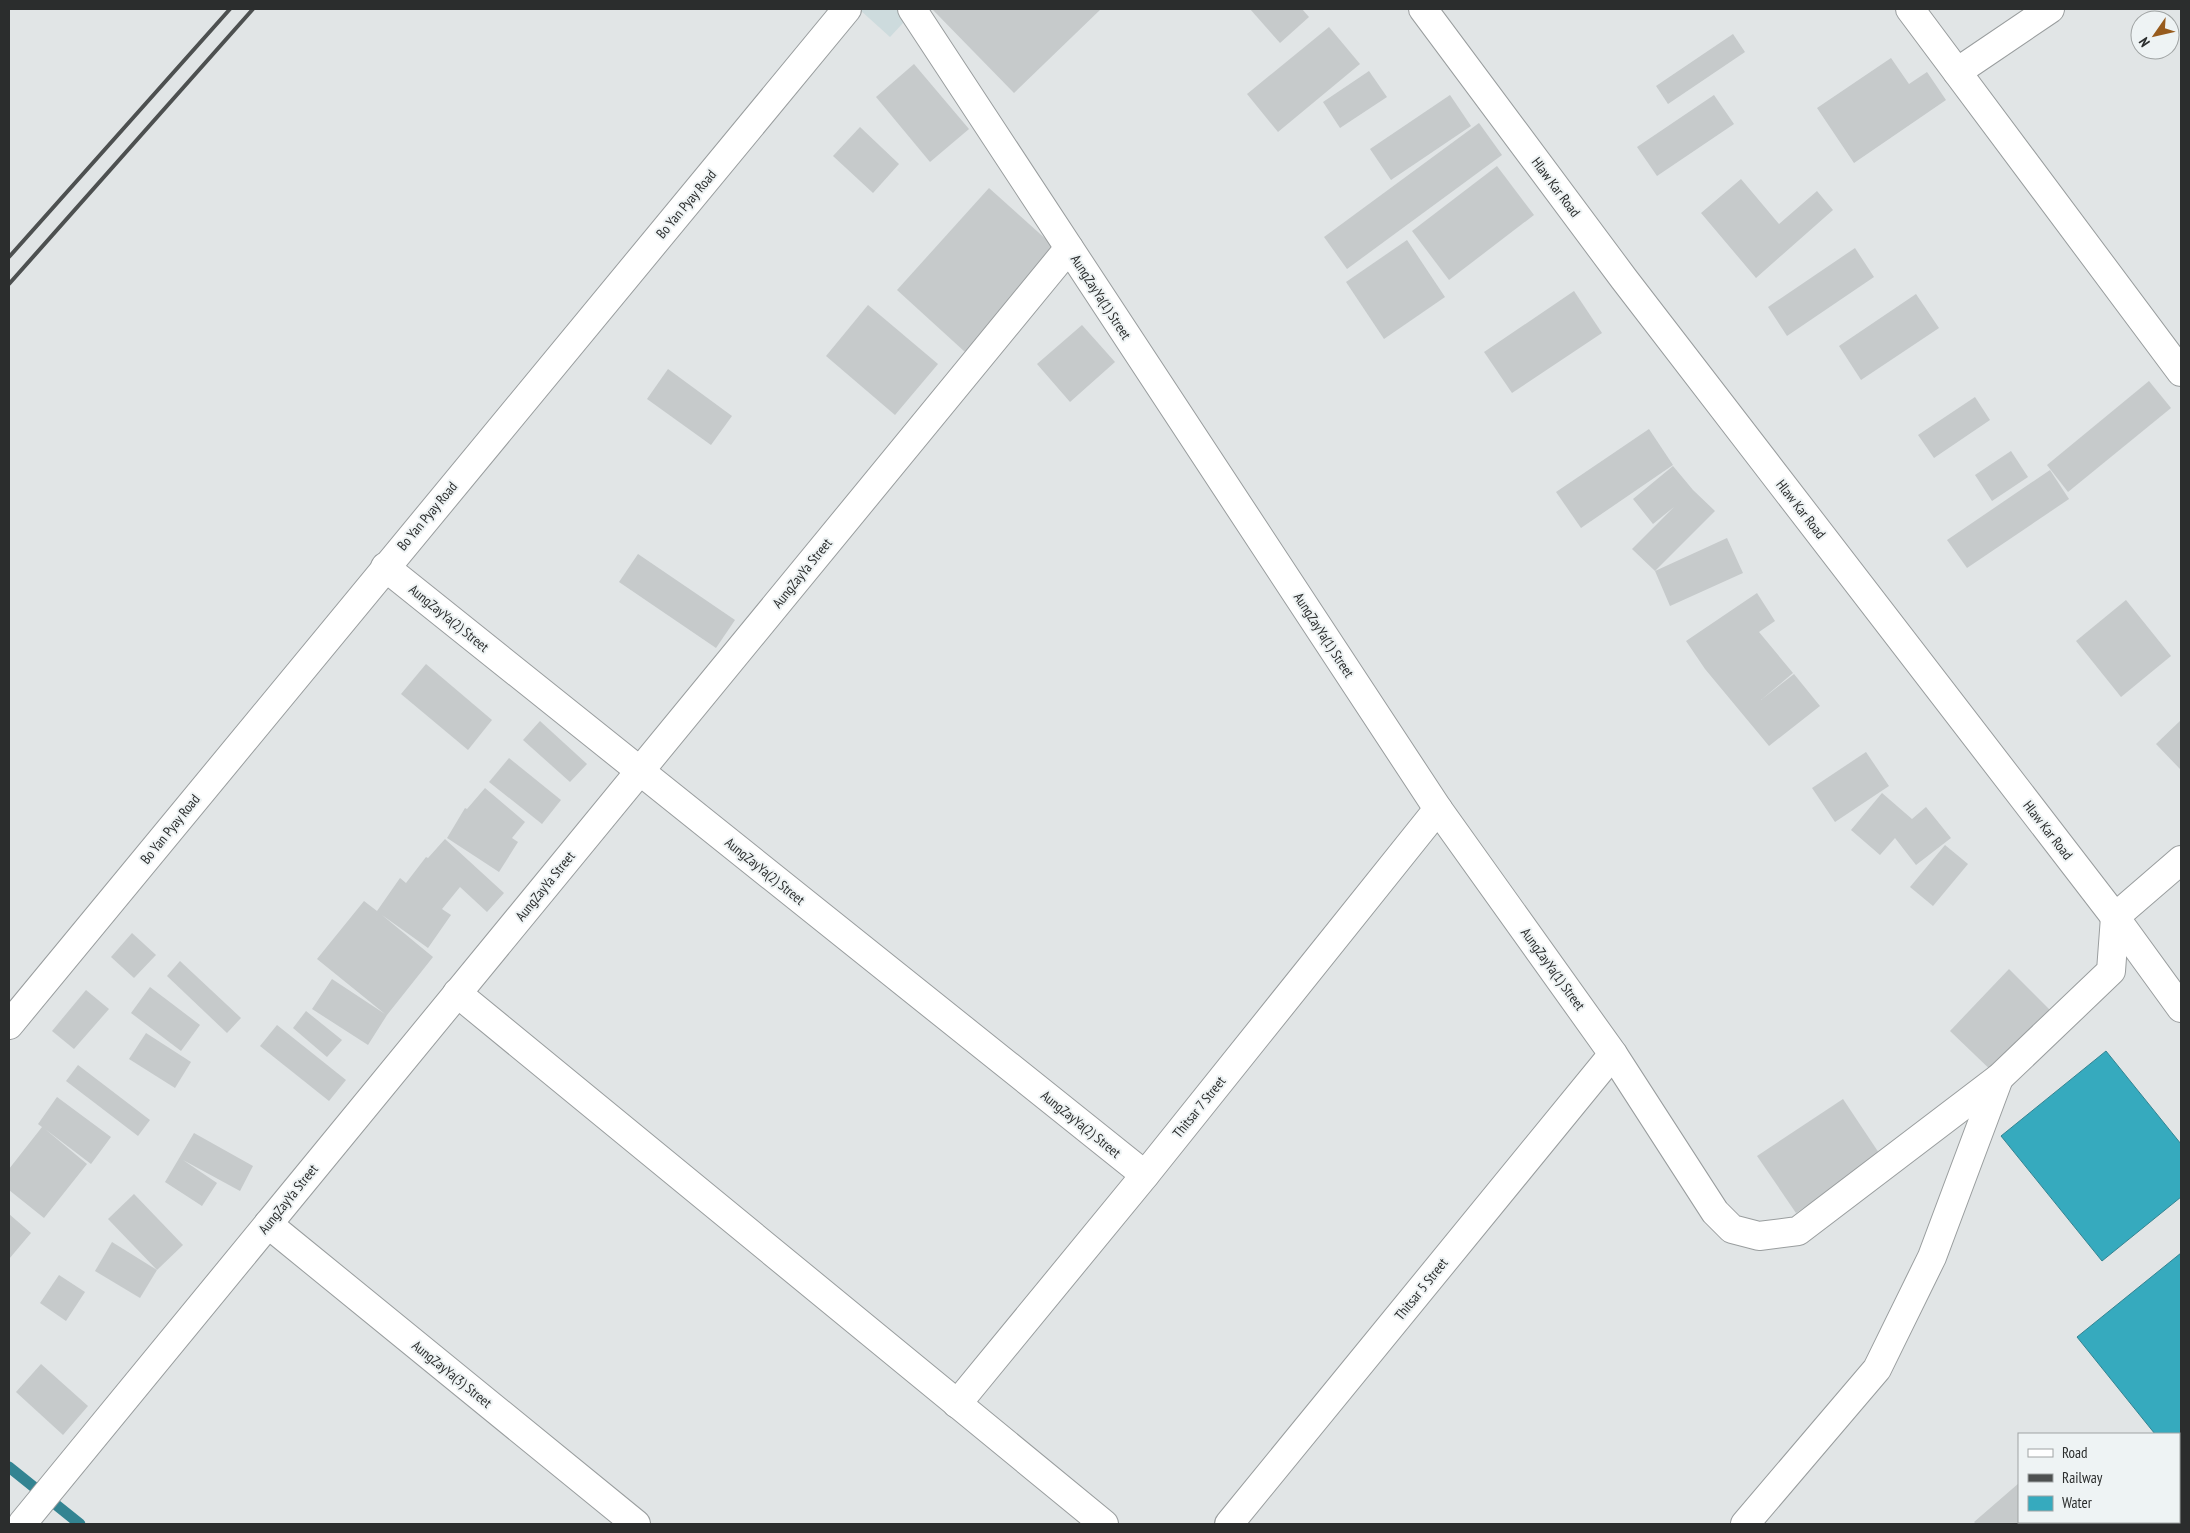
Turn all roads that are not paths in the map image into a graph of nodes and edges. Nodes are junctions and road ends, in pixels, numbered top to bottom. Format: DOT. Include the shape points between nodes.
graph roads {
  1 [pos="847,9"];
  2 [pos="912,9"];
  3 [pos="1423,9"];
  4 [pos="1910,9"];
  5 [pos="2050,9"];
  6 [pos="1958,72"];
  7 [pos="1069,248"];
  8 [pos="2181,372"];
  9 [pos="385,567"];
  10 [pos="640,771"];
  11 [pos="1438,809"];
  12 [pos="2181,860"];
  13 [pos="2115,917"];
  14 [pos="457,993"];
  15 [pos="2181,1008"];
  16 [pos="9,1025"];
  17 [pos="1613,1054"];
  18 [pos="1999,1078"];
  19 [pos="1145,1175"];
  20 [pos="268,1224"];
  21 [pos="957,1404"];
  22 [pos="22,1524"];
  23 [pos="636,1524"];
  24 [pos="1104,1524"];
  25 [pos="1229,1524"];
  26 [pos="1746,1524"];
  1 -- 9 [label="street, Bo Yan Pyay Road"];
  2 -- 7 [label="street, AungZayYa(1) Street"];
  3 -- 13 [label="street, Hlaw Kar Road" via="1630,287"];
  4 -- 6 [label="street"];
  5 -- 6 [label="street"];
  6 -- 8 [label="street"];
  7 -- 10 [label="street, AungZayYa Street"];
  7 -- 11 [label="street, AungZayYa(1) Street"];
  9 -- 10 [label="street, AungZayYa(2) Street"];
  9 -- 16 [label="street, Bo Yan Pyay Road"];
  10 -- 14 [label="street, AungZayYa Street"];
  10 -- 19 [label="street, AungZayYa(2) Street"];
  11 -- 17 [label="street, AungZayYa(1) Street"];
  11 -- 19 [label="street, Thitsar 7 Street"];
  12 -- 13 [label="street"];
  13 -- 15 [label="street, Hlaw Kar Road"];
  13 -- 18 [label="street" via="2111,971"];
  14 -- 20 [label="street, AungZayYa Street"];
  14 -- 21 [label="street"];
  17 -- 18 [label="street, AungZayYa(1) Street" via="1714,1212 1732,1229 1759,1236 1798,1231"];
  17 -- 25 [label="street, Thitsar 5 Street"];
  18 -- 26 [label="street" via="1932,1257 1876,1369"];
  19 -- 21 [label="street, Thitsar 7 Street"];
  20 -- 22 [label="street, AungZayYa Street"];
  20 -- 23 [label="street, AungZayYa(3) Street"];
  21 -- 24 [label="street"];
}
